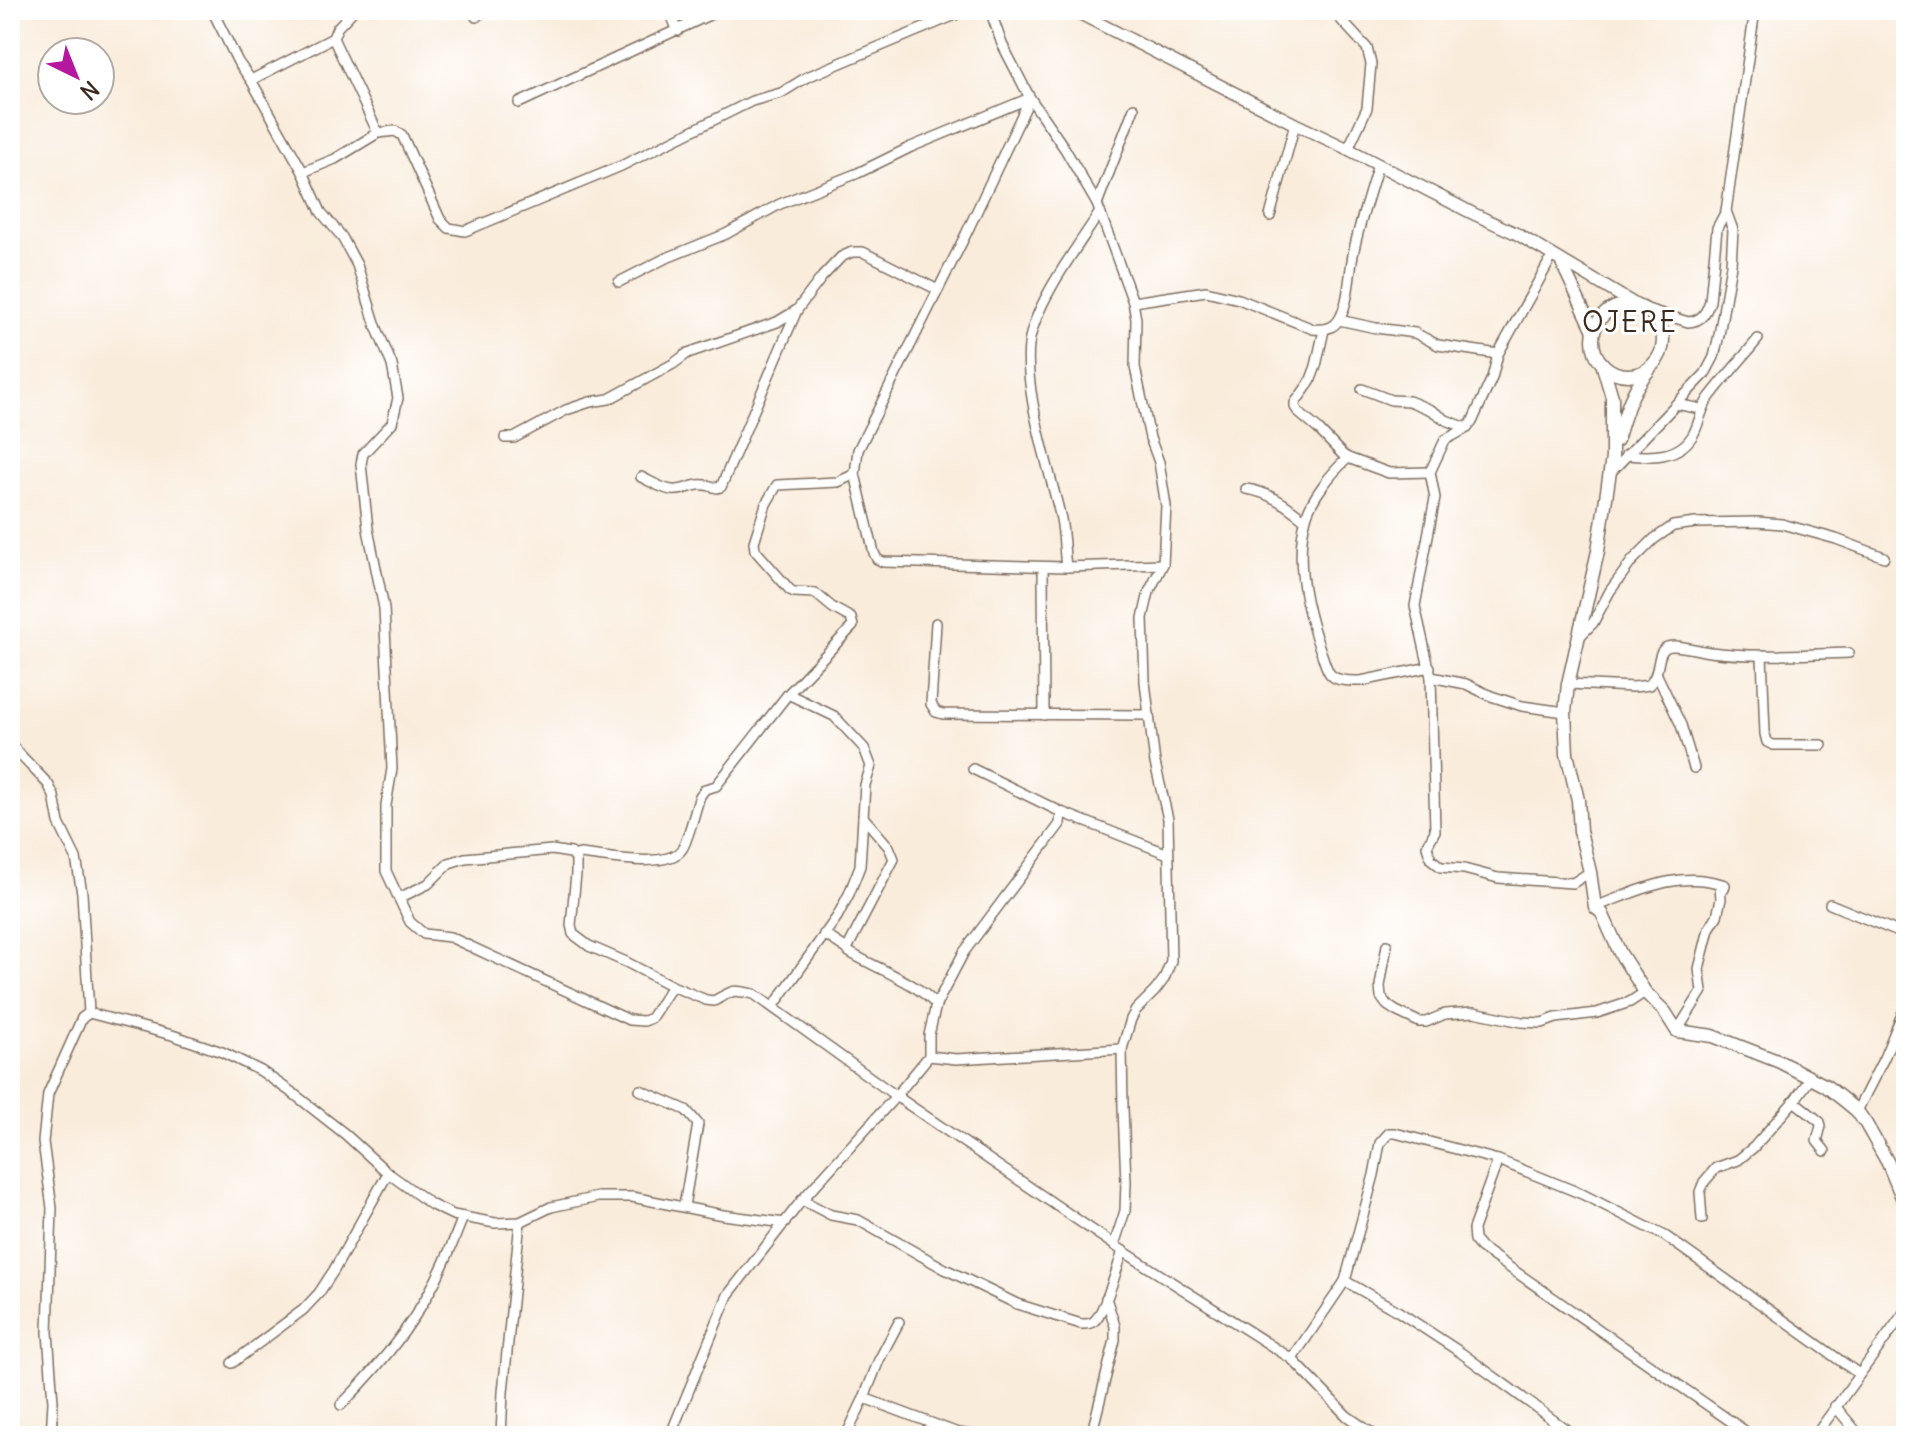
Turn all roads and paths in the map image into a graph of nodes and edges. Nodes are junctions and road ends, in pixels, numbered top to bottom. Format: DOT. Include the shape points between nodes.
graph roads {
  1 [pos="212,10"];
  2 [pos="354,10"];
  3 [pos="669,10"];
  4 [pos="720,10"];
  5 [pos="967,10"];
  6 [pos="990,10"];
  7 [pos="1073,10"];
  8 [pos="1332,10"];
  9 [pos="1755,10"];
  10 [pos="678,31"];
  11 [pos="333,38"];
  12 [pos="251,80"];
  13 [pos="1030,98"];
  14 [pos="519,103"];
  15 [pos="1134,108"];
  16 [pos="1295,124"];
  17 [pos="378,133"];
  18 [pos="1348,149"];
  19 [pos="1378,164"];
  20 [pos="303,172"];
  21 [pos="1099,208"];
  22 [pos="1726,211"];
  23 [pos="1270,216"];
  24 [pos="1556,257"];
  25 [pos="619,282"];
  26 [pos="938,290"];
  27 [pos="1133,302"];
  28 [pos="1642,307"];
  29 [pos="797,310"];
  30 [pos="1339,320"];
  31 [pos="1324,330"];
  32 [pos="1594,332"];
  33 [pos="1758,339"];
  34 [pos="1498,354"];
  35 [pos="1602,363"];
  36 [pos="1652,366"];
  37 [pos="1362,389"];
  38 [pos="1676,404"];
  39 [pos="1701,409"];
  40 [pos="1467,428"];
  41 [pos="505,438"];
  42 [pos="1626,455"];
  43 [pos="1348,458"];
  44 [pos="1612,458"];
  45 [pos="1430,472"];
  46 [pos="1610,473"];
  47 [pos="855,474"];
  48 [pos="641,477"];
  49 [pos="1246,489"];
  50 [pos="1305,520"];
  51 [pos="1884,557"];
  52 [pos="1163,564"];
  53 [pos="1043,567"];
  54 [pos="1066,567"];
  55 [pos="936,623"];
  56 [pos="1578,639"];
  57 [pos="1849,653"];
  58 [pos="1762,655"];
  59 [pos="1431,672"];
  60 [pos="1657,675"];
  61 [pos="1568,684"];
  62 [pos="788,694"];
  63 [pos="1565,712"];
  64 [pos="1044,715"];
  65 [pos="1149,715"];
  66 [pos="10,744"];
  67 [pos="1822,745"];
  68 [pos="1694,768"];
  69 [pos="973,769"];
  70 [pos="1061,812"];
  71 [pos="863,817"];
  72 [pos="1168,854"];
  73 [pos="574,856"];
  74 [pos="1590,872"];
  75 [pos="399,898"];
  76 [pos="1830,904"];
  77 [pos="1595,907"];
  78 [pos="1906,931"];
  79 [pos="824,934"];
  80 [pos="1387,945"];
  81 [pos="847,949"];
  82 [pos="672,986"];
  83 [pos="1645,992"];
  84 [pos="936,1005"];
  85 [pos="1906,1005"];
  86 [pos="773,1007"];
  87 [pos="89,1013"];
  88 [pos="1677,1031"];
  89 [pos="1122,1049"];
  90 [pos="929,1056"];
  91 [pos="1810,1079"];
  92 [pos="640,1090"];
  93 [pos="896,1096"];
  94 [pos="1794,1101"];
  95 [pos="1857,1111"];
  96 [pos="1825,1151"];
  97 [pos="1498,1160"];
  98 [pos="388,1173"];
  99 [pos="802,1200"];
  100 [pos="684,1206"];
  101 [pos="1906,1207"];
  102 [pos="463,1217"];
  103 [pos="1702,1219"];
  104 [pos="520,1222"];
  105 [pos="785,1223"];
  106 [pos="1119,1248"];
  107 [pos="1345,1281"];
  108 [pos="1106,1298"];
  109 [pos="1906,1310"];
  110 [pos="899,1322"];
  111 [pos="1292,1359"];
  112 [pos="232,1363"];
  113 [pos="1859,1374"];
  114 [pos="864,1398"];
  115 [pos="341,1405"];
  116 [pos="1835,1406"];
  117 [pos="51,1436"];
  118 [pos="501,1436"];
  119 [pos="670,1436"];
  120 [pos="846,1436"];
  121 [pos="979,1436"];
  122 [pos="1091,1436"];
  123 [pos="1376,1436"];
  124 [pos="1575,1436"];
  125 [pos="1752,1436"];
  126 [pos="1815,1436"];
  127 [pos="1860,1436"];
  1 -- 12 [label="street"];
  2 -- 11 [label="street"];
  3 -- 10 [label="street"];
  4 -- 10 [label="street"];
  5 -- 17 [label="street" via="465,231 449,228 440,219 402,135"];
  6 -- 13 [label="street"];
  7 -- 16 [label="street"];
  8 -- 18 [label="street" via="1367,48 1371,64 1367,108"];
  9 -- 22 [label="street"];
  10 -- 14 [label="street"];
  11 -- 12 [label="street"];
  11 -- 17 [label="street"];
  12 -- 20 [label="street"];
  13 -- 21 [label="street"];
  13 -- 25 [label="street" via="780,204"];
  13 -- 26 [label="street"];
  15 -- 21 [label="street"];
  16 -- 18 [label="street"];
  16 -- 23 [label="street"];
  17 -- 20 [label="street"];
  18 -- 19 [label="street"];
  19 -- 24 [label="street"];
  19 -- 30 [label="street"];
  20 -- 75 [label="street" via="321,212 357,265 398,398 392,423 363,454 361,464 384,608 392,769 386,871"];
  21 -- 27 [label="street"];
  21 -- 54 [label="street" via="1049,291 1031,332 1027,359"];
  22 -- 28 [label="street" via="1717,228 1710,301 1702,318 1688,322"];
  22 -- 38 [label="street" via="1733,230 1731,265 1714,357"];
  24 -- 28 [label="street"];
  24 -- 32 [label="street"];
  24 -- 34 [label="street"];
  26 -- 29 [label="street" via="863,252 852,252 822,277"];
  26 -- 47 [label="street" via="858,450"];
  27 -- 31 [label="street" via="1206,291"];
  27 -- 52 [label="street" via="1135,367 1164,485"];
  28 -- 32 [label="main road" via="1615,307"];
  28 -- 36 [label="main road" via="1655,317 1664,336"];
  29 -- 41 [label="street" via="688,353 609,399 566,410"];
  29 -- 48 [label="street" via="721,487 695,484 673,490"];
  30 -- 31 [label="street"];
  30 -- 34 [label="street"];
  31 -- 43 [label="street" via="1310,382 1295,407"];
  32 -- 35 [label="main road"];
  33 -- 39 [label="street"];
  34 -- 40 [label="street" via="1481,405"];
  35 -- 36 [label="main road" via="1632,375"];
  35 -- 44 [label="main road" via="1612,397"];
  36 -- 44 [label="main road" via="1627,406"];
  37 -- 40 [label="street" via="1409,401"];
  38 -- 39 [label="street"];
  38 -- 42 [label="street"];
  39 -- 42 [label="street" via="1694,433 1677,449 1656,457"];
  40 -- 45 [label="street" via="1445,440"];
  42 -- 46 [label="street"];
  43 -- 45 [label="street" via="1389,473"];
  43 -- 50 [label="street"];
  44 -- 46 [label="main road"];
  45 -- 59 [label="street" via="1435,498 1415,606"];
  46 -- 56 [label="main road"];
  47 -- 53 [label="street" via="874,553 883,562"];
  47 -- 62 [label="street" via="838,482 777,485 754,542 790,590 815,593 853,622"];
  49 -- 50 [label="street" via="1260,491"];
  50 -- 59 [label="street" via="1306,598 1331,675 1361,681"];
  51 -- 56 [label="street" via="1782,524 1673,526 1632,561"];
  52 -- 54 [label="street"];
  52 -- 65 [label="street" via="1143,618"];
  53 -- 54 [label="street"];
  53 -- 64 [label="street"];
  55 -- 64 [label="street" via="931,704 936,712"];
  56 -- 61 [label="main road"];
  57 -- 58 [label="street"];
  58 -- 60 [label="street" via="1671,645 1660,653"];
  58 -- 67 [label="street" via="1767,742"];
  59 -- 63 [label="street" via="1522,706"];
  59 -- 74 [label="street" via="1431,859 1441,867 1498,878 1573,883"];
  60 -- 61 [label="street" via="1649,685 1634,687"];
  60 -- 68 [label="street"];
  61 -- 63 [label="main road"];
  62 -- 71 [label="street" via="834,716 864,748 871,766"];
  62 -- 73 [label="street" via="716,786 700,796 682,849 672,857 654,861"];
  63 -- 74 [label="main road" via="1567,754"];
  64 -- 65 [label="street"];
  65 -- 72 [label="street" via="1168,819"];
  66 -- 87 [label="street" via="48,784 76,858"];
  69 -- 70 [label="street"];
  70 -- 72 [label="street"];
  70 -- 84 [label="street" via="1060,824 964,952"];
  71 -- 79 [label="street" via="860,866"];
  71 -- 81 [label="street" via="894,859"];
  72 -- 89 [label="street" via="1171,961 1164,979 1136,1010"];
  73 -- 75 [label="street" via="552,850 465,858 449,863 428,884"];
  73 -- 82 [label="street" via="573,934"];
  74 -- 77 [label="main road"];
  75 -- 82 [label="street" via="410,922 424,934 450,937 629,1020 651,1018"];
  76 -- 78 [label="street"];
  77 -- 83 [label="main road"];
  77 -- 88 [label="street" via="1660,882 1688,878 1725,885 1720,886 1717,916 1699,969 1702,991"];
  79 -- 81 [label="street"];
  79 -- 86 [label="street"];
  80 -- 83 [label="street" via="1381,997 1419,1022 1474,1012 1542,1023 1597,1013"];
  81 -- 84 [label="street" via="928,994"];
  82 -- 86 [label="street" via="714,1001 736,990"];
  83 -- 88 [label="main road"];
  84 -- 90 [label="street"];
  85 -- 95 [label="street"];
  86 -- 93 [label="street"];
  87 -- 98 [label="street" via="172,1035 261,1071"];
  87 -- 117 [label="street" via="48,1094 43,1142 52,1208"];
  88 -- 91 [label="main road" via="1713,1036"];
  89 -- 90 [label="street"];
  89 -- 106 [label="street" via="1126,1182"];
  90 -- 93 [label="street"];
  91 -- 94 [label="street"];
  91 -- 95 [label="main road"];
  92 -- 100 [label="street" via="686,1110 698,1124"];
  93 -- 99 [label="street"];
  93 -- 106 [label="street"];
  94 -- 96 [label="street" via="1820,1122 1817,1141"];
  94 -- 103 [label="street" via="1754,1147 1709,1174 1700,1192"];
  95 -- 101 [label="main road"];
  97 -- 107 [label="street" via="1395,1133 1383,1137"];
  97 -- 113 [label="street" via="1665,1236"];
  97 -- 125 [label="street" via="1473,1229 1480,1247"];
  98 -- 102 [label="street" via="432,1205"];
  98 -- 112 [label="street" via="319,1293"];
  99 -- 105 [label="street"];
  99 -- 108 [label="street" via="831,1215 858,1220 1017,1304 1090,1324"];
  100 -- 104 [label="street" via="598,1197 551,1207"];
  100 -- 105 [label="street"];
  102 -- 104 [label="street"];
  102 -- 115 [label="street" via="418,1311 381,1363"];
  104 -- 118 [label="street"];
  105 -- 119 [label="street" via="728,1295"];
  106 -- 108 [label="street"];
  106 -- 111 [label="street"];
  107 -- 111 [label="street"];
  107 -- 124 [label="street" via="1460,1352"];
  108 -- 122 [label="street" via="1115,1340"];
  109 -- 113 [label="street"];
  110 -- 114 [label="street"];
  111 -- 123 [label="street" via="1347,1416"];
  113 -- 116 [label="street"];
  114 -- 120 [label="street"];
  114 -- 121 [label="street"];
  116 -- 126 [label="street"];
  116 -- 127 [label="street"];
}
